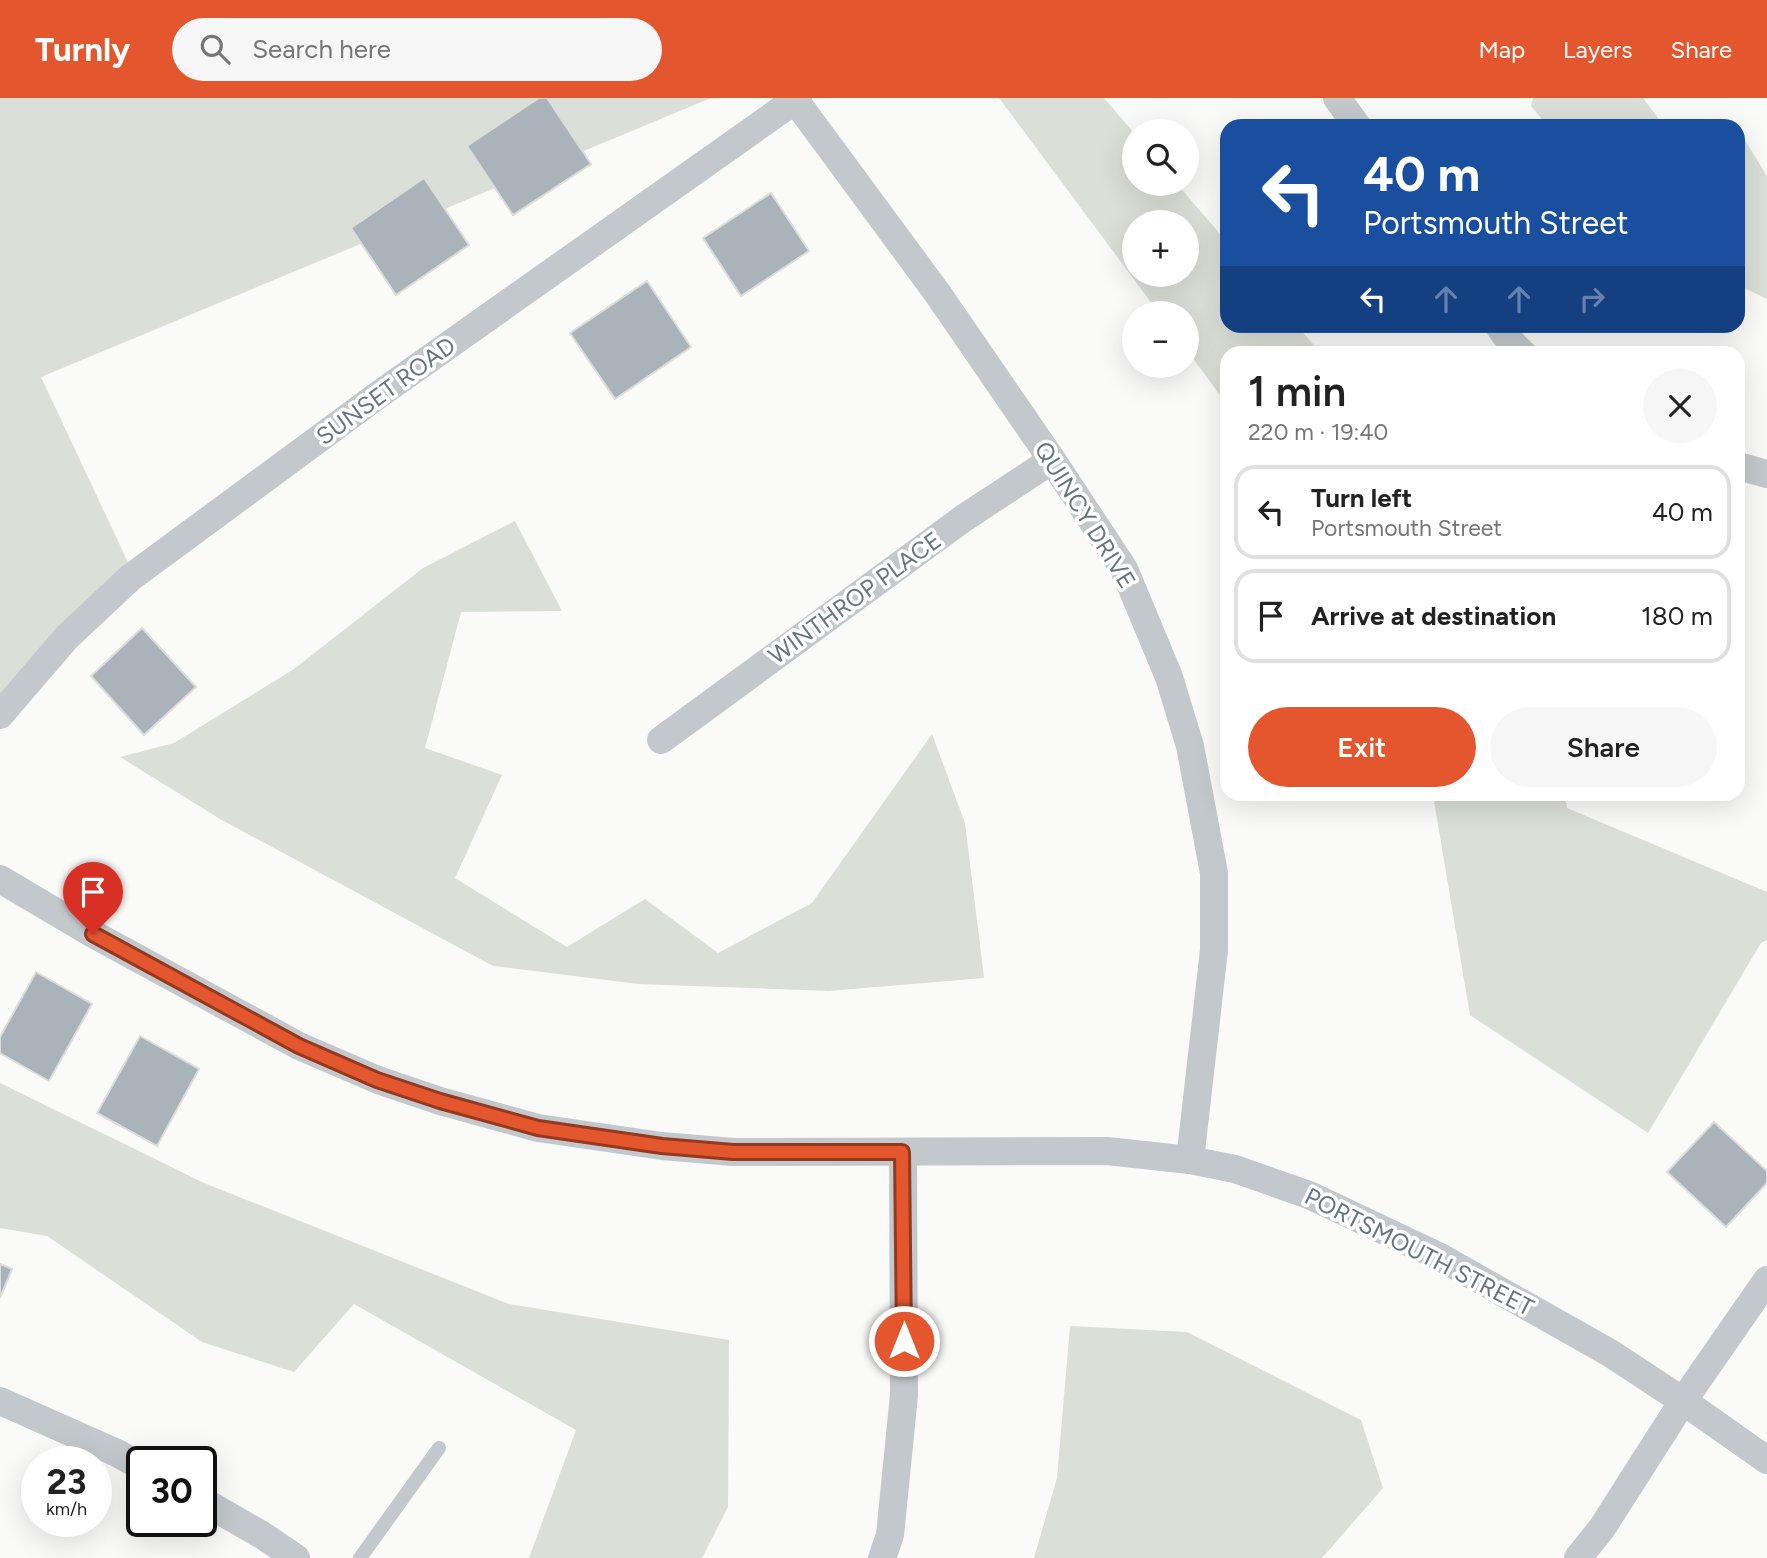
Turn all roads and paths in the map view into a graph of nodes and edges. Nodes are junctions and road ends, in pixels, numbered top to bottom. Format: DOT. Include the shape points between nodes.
graph roads {
  1 [pos="1337,98"];
  2 [pos="797,99"];
  3 [pos="1352,119"];
  4 [pos="1052,460"];
  5 [pos="1745,468"];
  6 [pos="1767,474"];
  7 [pos="0,715"];
  8 [pos="661,740"];
  9 [pos="0,879"];
  10 [pos="902,1152"];
  11 [pos="1190,1160"];
  12 [pos="1767,1280"];
  13 [pos="0,1401"];
  14 [pos="1684,1401"];
  15 [pos="439,1448"];
  16 [pos="126,1458"];
  17 [pos="1767,1461"];
  18 [pos="217,1509"];
  19 [pos="296,1558"];
  20 [pos="360,1558"];
  21 [pos="882,1558"];
  22 [pos="1578,1558"];
  1 -- 3 [label="street"];
  2 -- 4 [label="street, QUINCY DRIVE"];
  2 -- 7 [label="street, SUNSET ROAD" via="381,393 130,578 66,638"];
  4 -- 8 [label="street, WINTHROP PLACE" via="964,518"];
  4 -- 11 [label="street, QUINCY DRIVE" via="1124,569 1169,677 1190,746 1214,873 1214,950"];
  5 -- 6 [label="street"];
  9 -- 10 [label="street, PORTSMOUTH STREET" via="299,1046 440,1101 538,1128 662,1146 733,1152"];
  10 -- 11 [label="street, PORTSMOUTH STREET" via="1107,1151"];
  10 -- 21 [label="street" via="904,1395 890,1535"];
  11 -- 14 [label="street, PORTSMOUTH STREET" via="1236,1169 1309,1195 1440,1257 1610,1353"];
  12 -- 14 [label="street"];
  13 -- 16 [label="street"];
  14 -- 17 [label="street, PORTSMOUTH STREET"];
  14 -- 22 [label="street"];
  15 -- 20 [label="lane"];
  18 -- 19 [label="street"];
}
